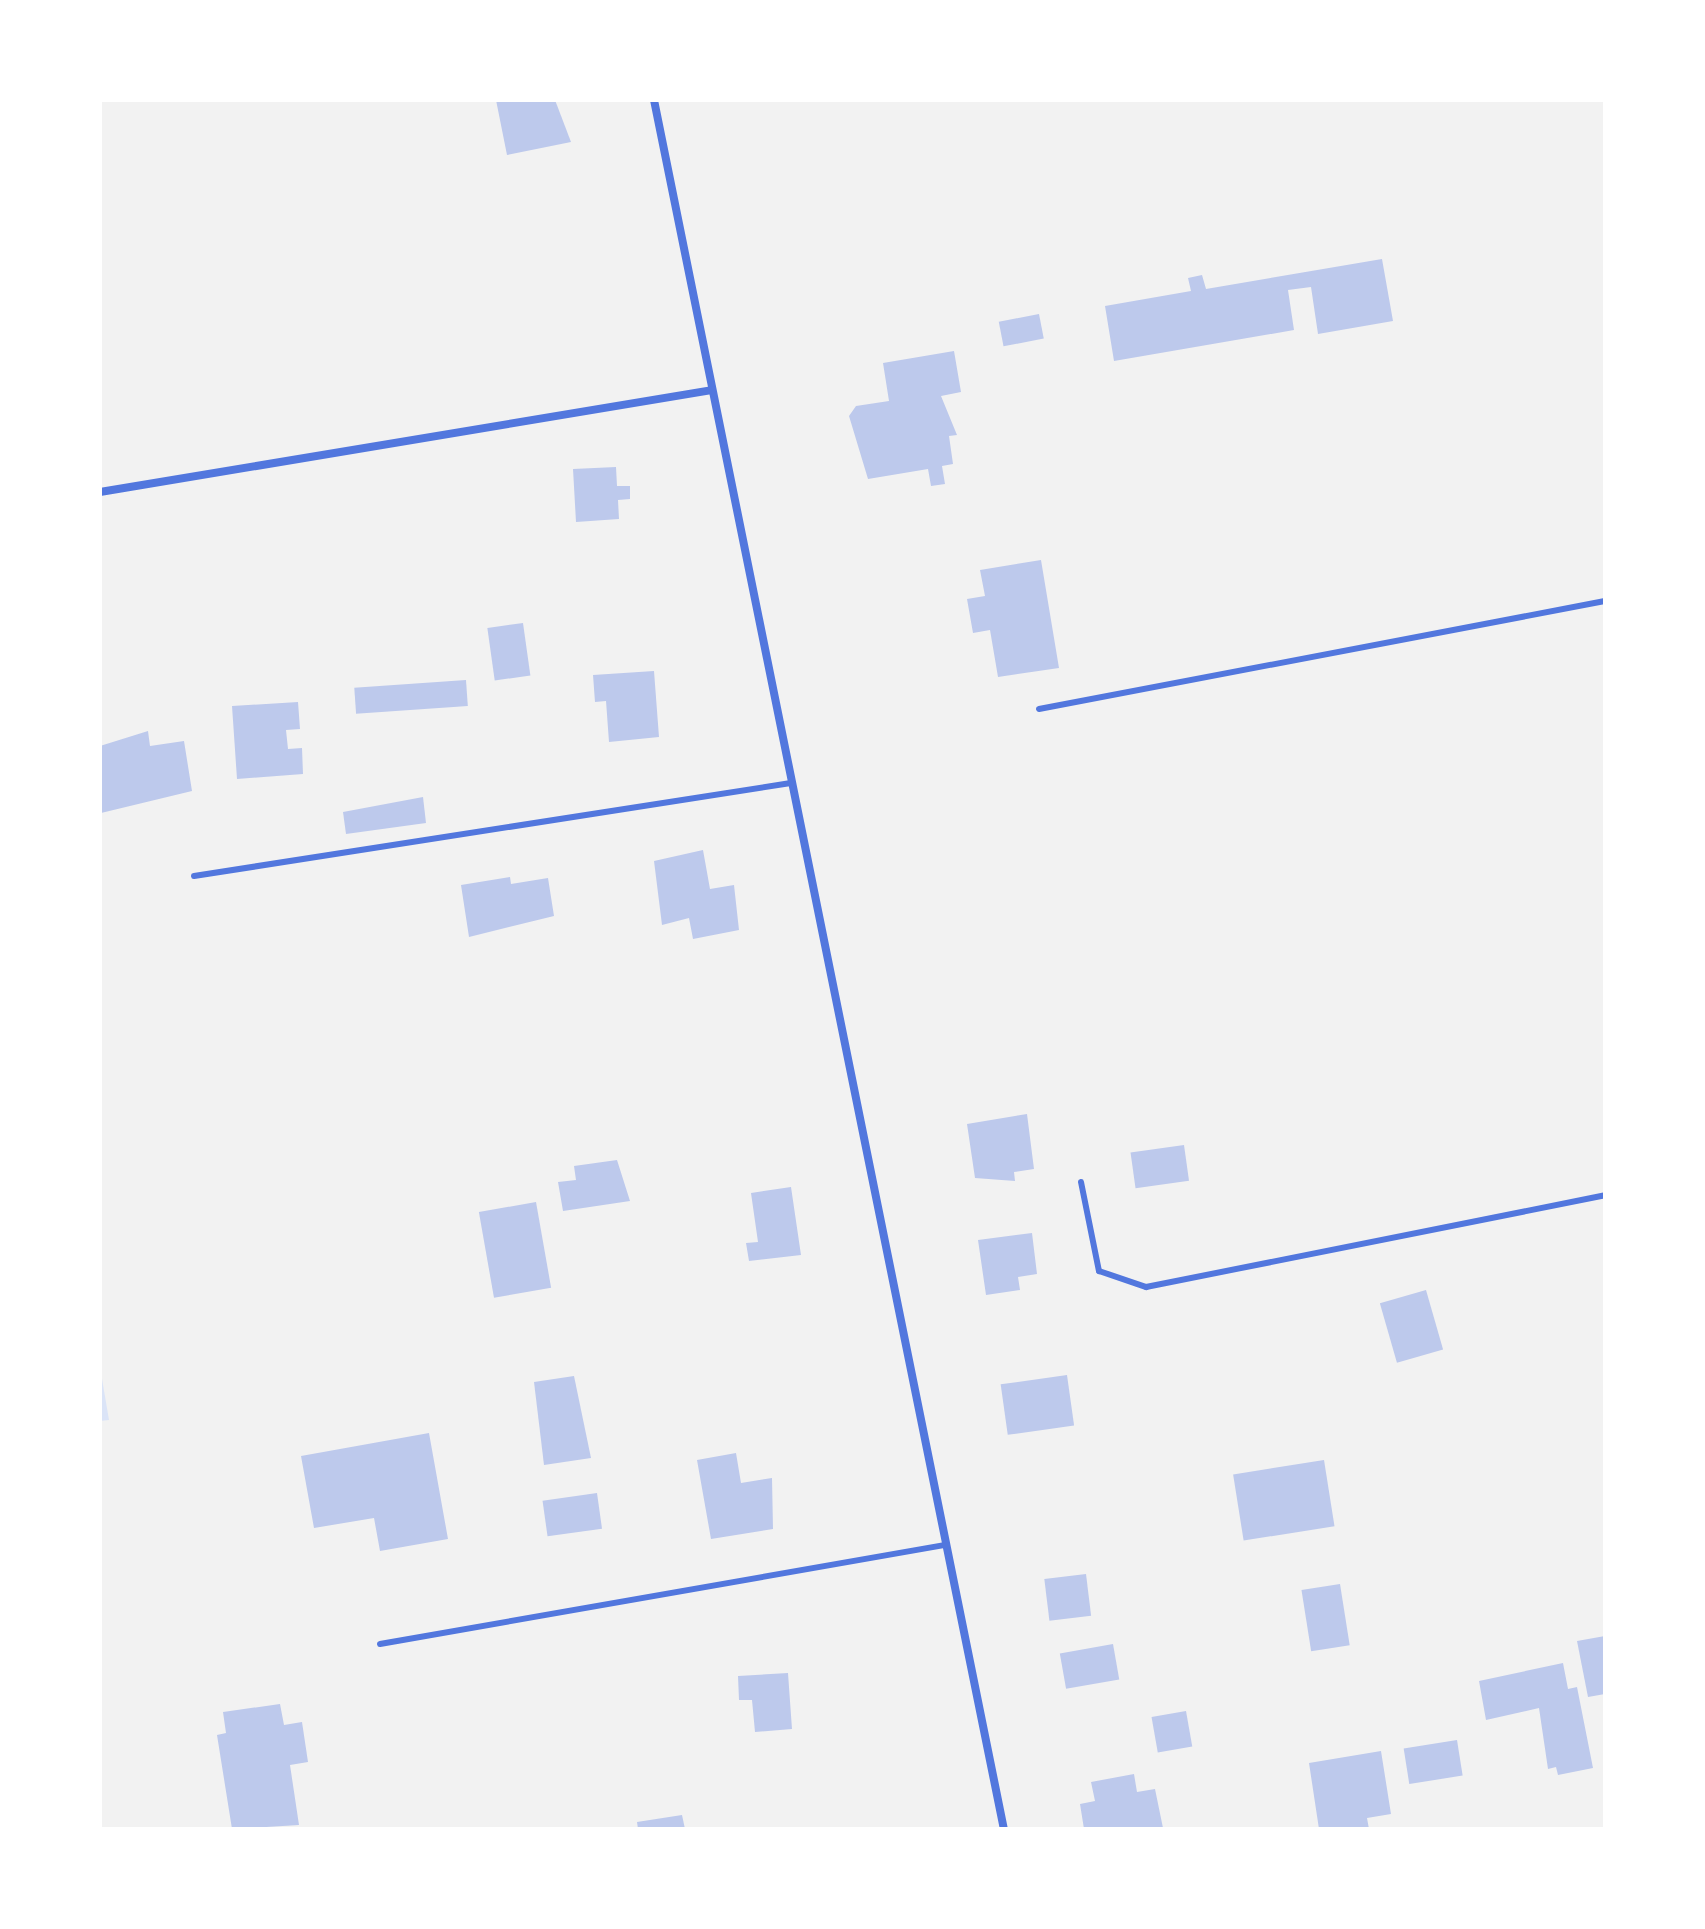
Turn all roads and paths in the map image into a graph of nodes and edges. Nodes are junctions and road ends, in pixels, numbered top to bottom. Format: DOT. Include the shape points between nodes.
graph roads {
  1 [pos="654,100"];
  2 [pos="712,390"];
  3 [pos="100,492"];
  4 [pos="1605,601"];
  5 [pos="1039,709"];
  6 [pos="791,783"];
  7 [pos="194,876"];
  8 [pos="1081,1182"];
  9 [pos="1605,1195"];
  10 [pos="945,1545"];
  11 [pos="380,1644"];
  12 [pos="1004,1829"];
  1 -- 2 [label="street"];
  2 -- 3 [label="street"];
  2 -- 6 [label="street"];
  4 -- 5 [label="lane"];
  6 -- 7 [label="lane"];
  6 -- 10 [label="street"];
  8 -- 9 [label="lane" via="1099,1271 1146,1287"];
  10 -- 11 [label="lane"];
  10 -- 12 [label="street"];
}
